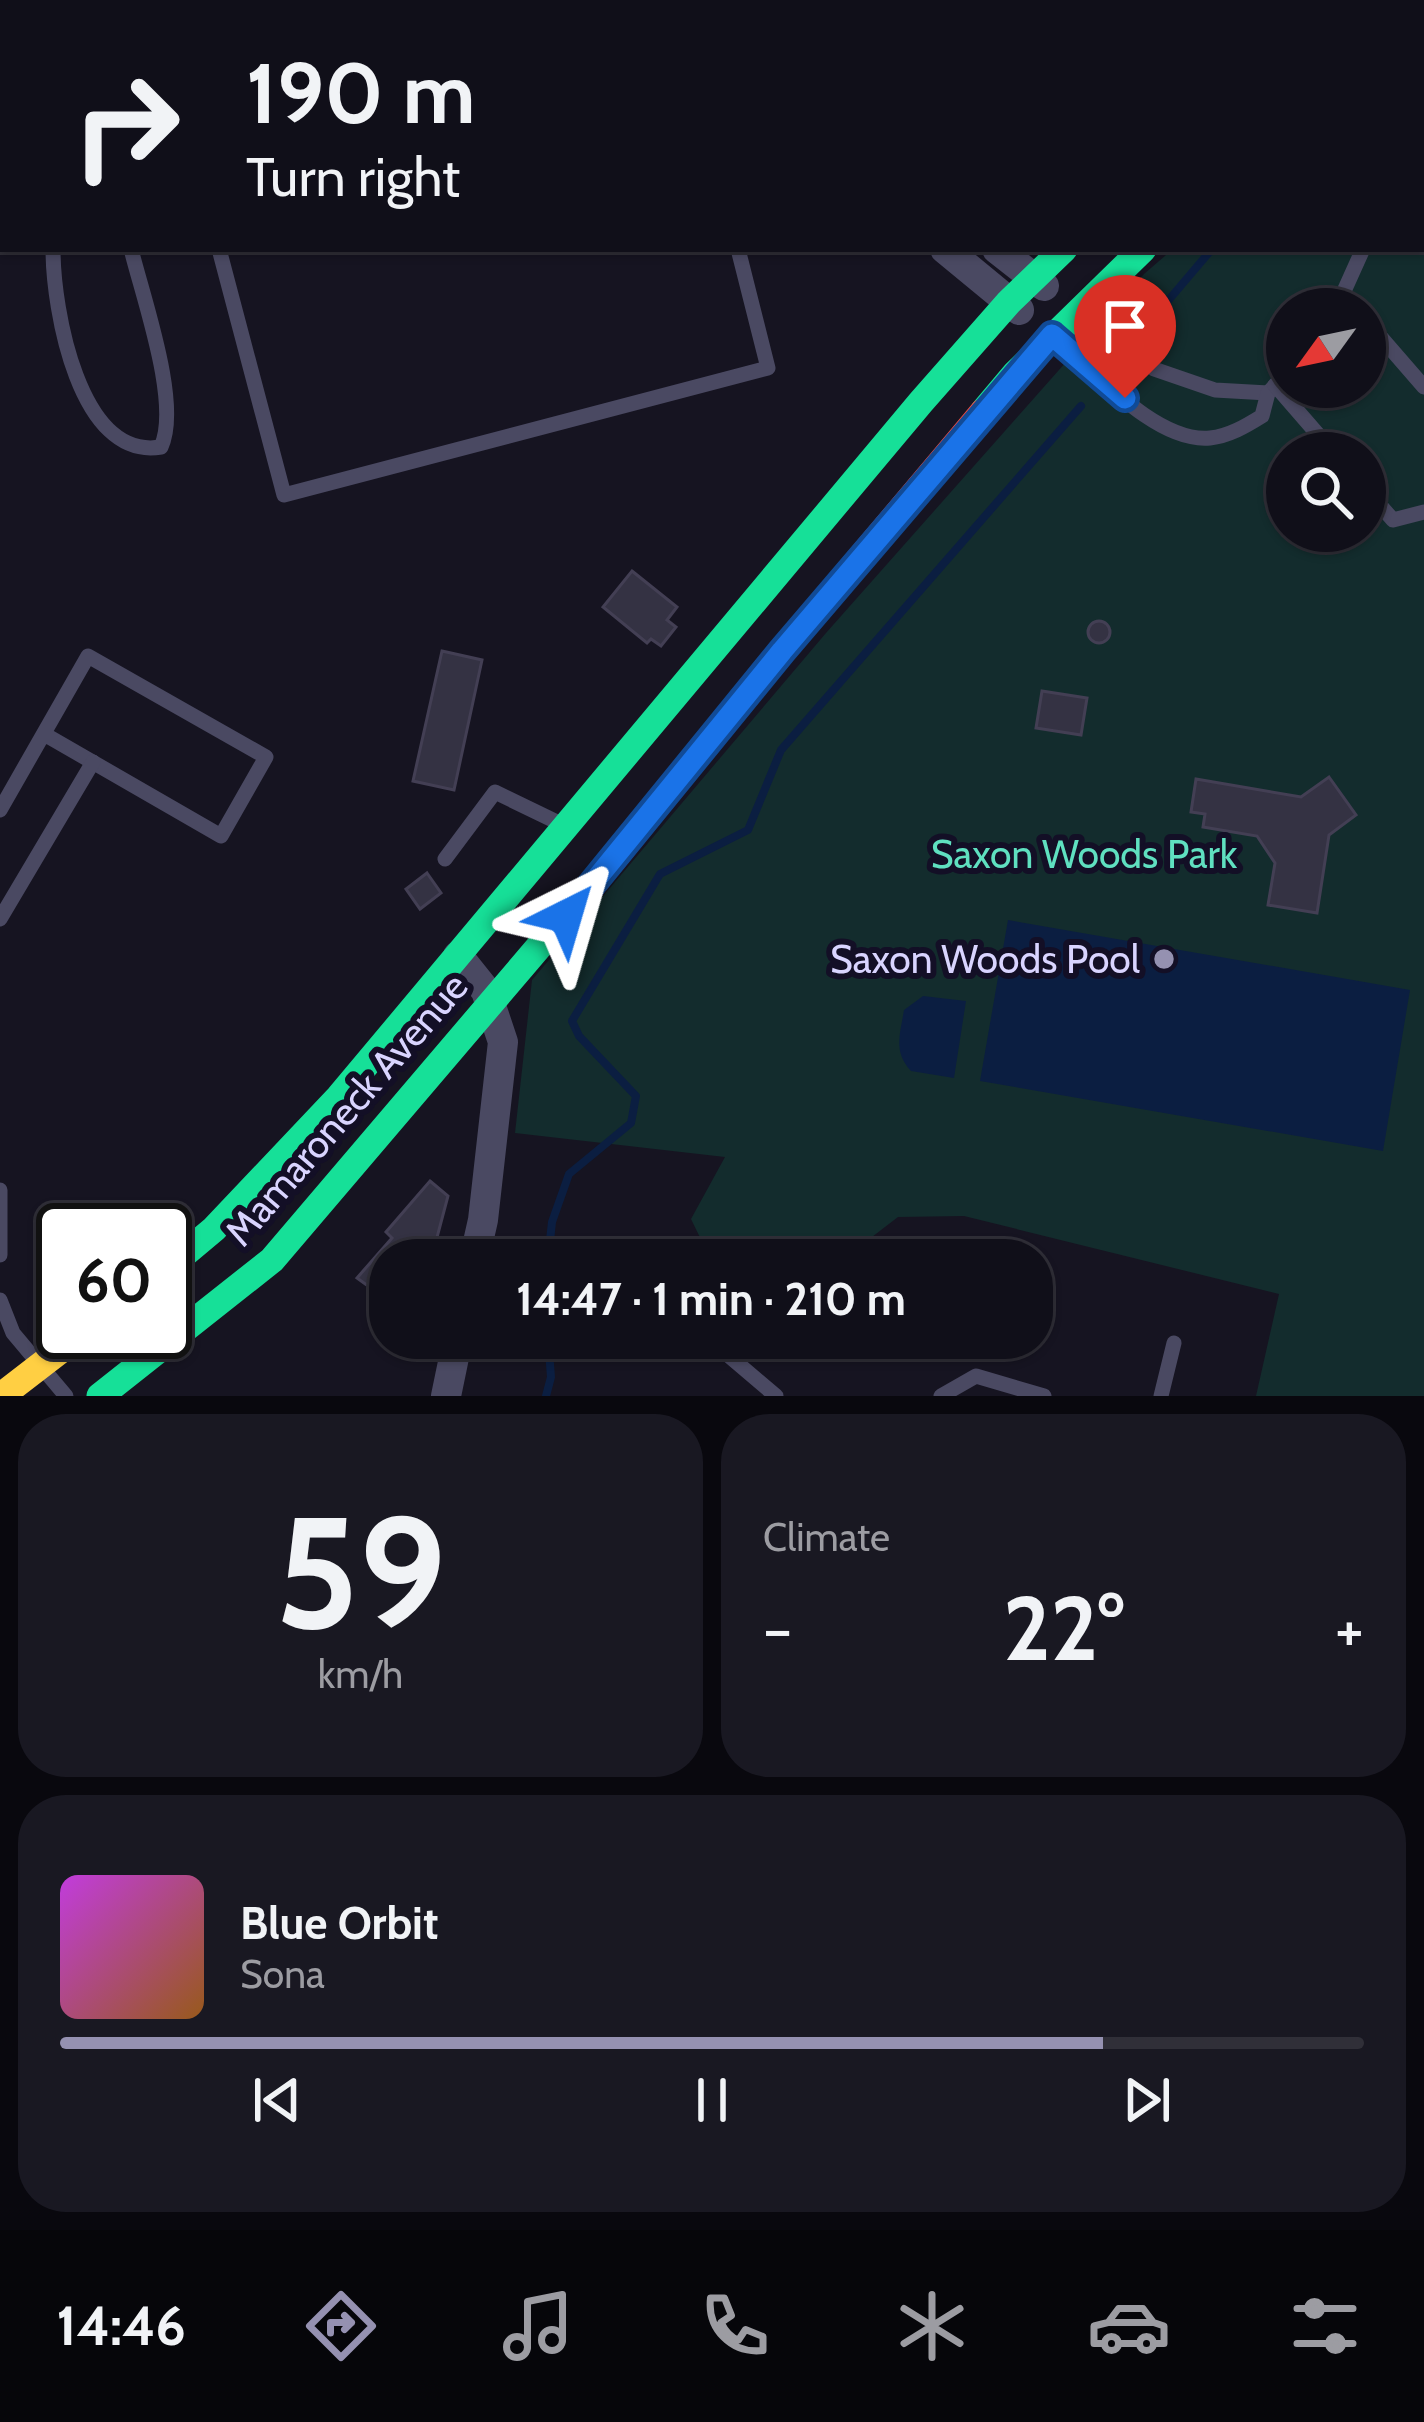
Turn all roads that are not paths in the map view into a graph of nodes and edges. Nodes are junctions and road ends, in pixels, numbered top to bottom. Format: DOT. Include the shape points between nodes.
graph roads {
  1 [pos="53,252"];
  2 [pos="131,252"];
  3 [pos="220,252"];
  4 [pos="739,252"];
  5 [pos="949,252"];
  6 [pos="1001,252"];
  7 [pos="1061,252"];
  8 [pos="1140,252"];
  9 [pos="1362,252"];
  10 [pos="1033,278"];
  11 [pos="1346,288"];
  12 [pos="1009,302"];
  13 [pos="1079,309"];
  14 [pos="1052,335"];
  15 [pos="1386,343"];
  16 [pos="1266,384"];
  17 [pos="1424,387"];
  18 [pos="1266,407"];
  19 [pos="1297,408"];
  20 [pos="1317,432"];
  21 [pos="1386,512"];
  22 [pos="1423,516"];
  23 [pos="44,734"];
  24 [pos="93,762"];
  25 [pos="0,810"];
  26 [pos="567,827"];
  27 [pos="445,859"];
  28 [pos="0,920"];
  29 [pos="458,956"];
  30 [pos="492,1003"];
  31 [pos="0,1190"];
  32 [pos="477,1239"];
  33 [pos="192,1247"];
  34 [pos="0,1255"];
  35 [pos="0,1300"];
  36 [pos="1174,1343"];
  37 [pos="49,1359"];
  38 [pos="454,1359"];
  39 [pos="733,1359"];
  40 [pos="40,1366"];
  41 [pos="1,1396"];
  42 [pos="67,1396"];
  43 [pos="100,1396"];
  44 [pos="446,1396"];
  45 [pos="776,1396"];
  46 [pos="941,1396"];
  47 [pos="1044,1396"];
  48 [pos="1161,1396"];
  1 -- 2 [label="lane" via="82,393 120,442 139,451 161,447 168,401"];
  3 -- 4 [label="lane" via="284,495 768,368"];
  5 -- 12 [label="street"];
  6 -- 10 [label="street"];
  7 -- 10 [label="main road, Mamaroneck Avenue"];
  8 -- 13 [label="main road, Mamaroneck Avenue"];
  9 -- 11 [label="lane"];
  10 -- 12 [label="main road, Mamaroneck Avenue"];
  10 -- 13 [label="street"];
  12 -- 14 [label="street"];
  12 -- 26 [label="main road, Mamaroneck Avenue"];
  13 -- 14 [label="main road, Mamaroneck Avenue"];
  13 -- 16 [label="lane" via="1154,369 1215,390"];
  14 -- 18 [label="lane" via="1171,434 1208,439 1238,431"];
  14 -- 30 [label="main road, Mamaroneck Avenue"];
  15 -- 17 [label="lane"];
  19 -- 20 [label="lane"];
  21 -- 22 [label="lane" via="1393,520"];
  23 -- 24 [label="lane"];
  23 -- 24 [label="lane" via="88,656 266,757 221,836"];
  23 -- 25 [label="lane"];
  24 -- 28 [label="lane"];
  26 -- 27 [label="lane" via="495,792"];
  26 -- 29 [label="main road, Mamaroneck Avenue"];
  29 -- 30 [label="street"];
  29 -- 33 [label="main road, Mamaroneck Avenue" via="339,1097"];
  30 -- 32 [label="street" via="503,1042"];
  30 -- 43 [label="main road, Mamaroneck Avenue" via="272,1260"];
  31 -- 34 [label="lane"];
  35 -- 40 [label="lane"];
  36 -- 48 [label="lane"];
  37 -- 40 [label="main road"];
  38 -- 44 [label="street"];
  39 -- 45 [label="lane"];
  40 -- 41 [label="main road"];
  40 -- 42 [label="lane"];
  46 -- 47 [label="lane" via="976,1376"];
}
